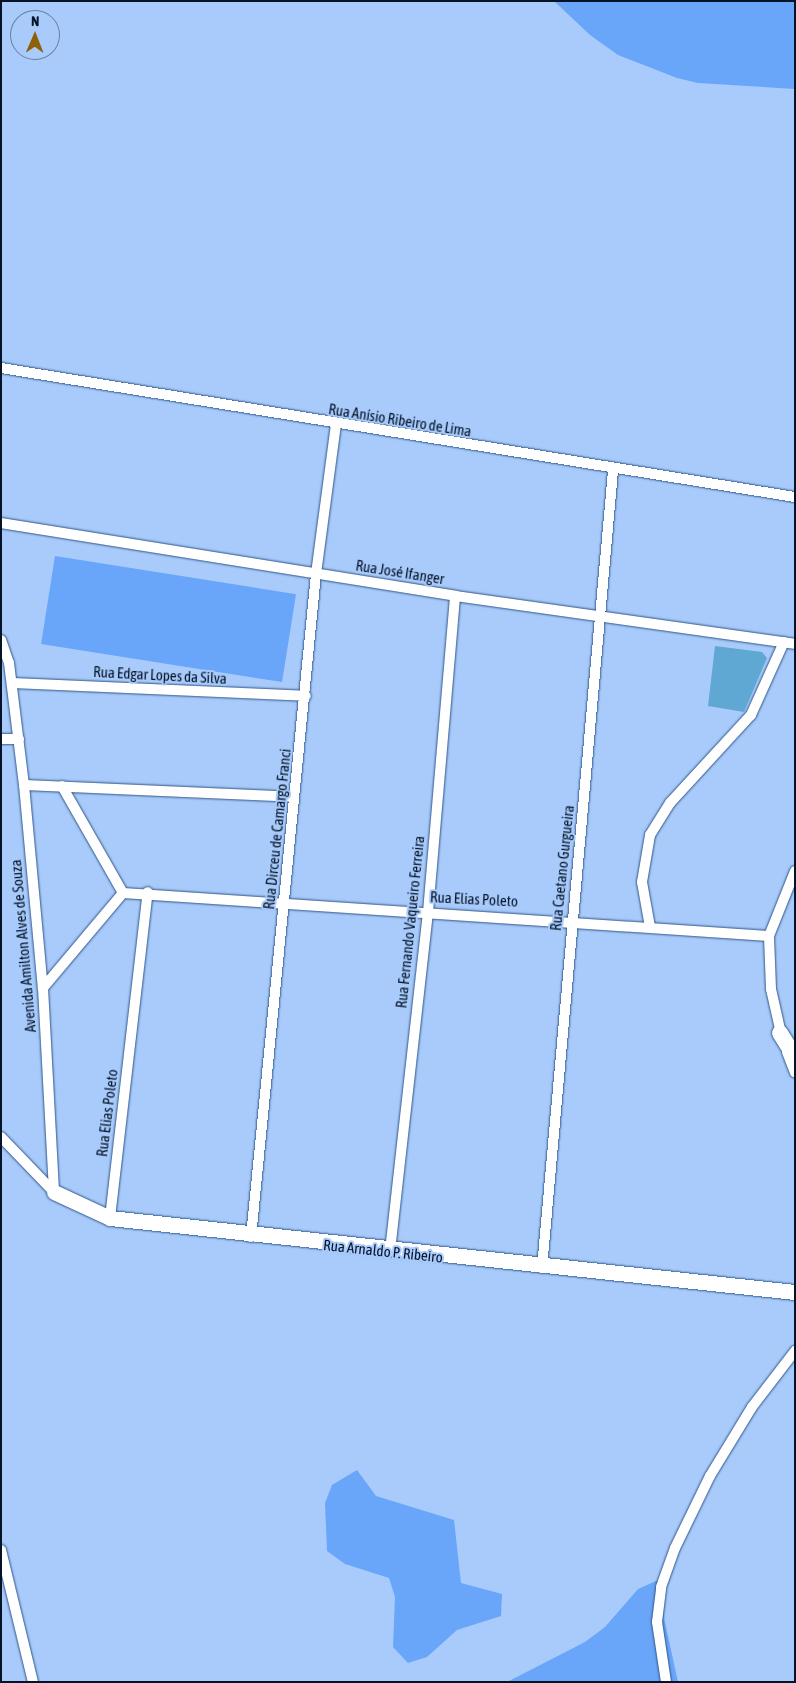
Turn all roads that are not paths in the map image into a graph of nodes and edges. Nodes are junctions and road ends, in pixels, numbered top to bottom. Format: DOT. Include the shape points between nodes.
graph roads {
  1 [pos="1,368"];
  2 [pos="336,425"];
  3 [pos="612,471"];
  4 [pos="795,497"];
  5 [pos="1,524"];
  6 [pos="316,574"];
  7 [pos="454,596"];
  8 [pos="602,616"];
  9 [pos="1,640"];
  10 [pos="784,642"];
  11 [pos="795,644"];
  12 [pos="12,683"];
  13 [pos="306,696"];
  14 [pos="19,739"];
  15 [pos="1,740"];
  16 [pos="24,785"];
  17 [pos="62,786"];
  18 [pos="294,797"];
  19 [pos="795,871"];
  20 [pos="148,892"];
  21 [pos="123,893"];
  22 [pos="285,903"];
  23 [pos="428,912"];
  24 [pos="572,920"];
  25 [pos="650,927"];
  26 [pos="770,936"];
  27 [pos="43,988"];
  28 [pos="780,1033"];
  29 [pos="795,1057"];
  30 [pos="795,1073"];
  31 [pos="1,1137"];
  32 [pos="54,1192"];
  33 [pos="110,1218"];
  34 [pos="251,1237"];
  35 [pos="390,1251"];
  36 [pos="542,1268"];
  37 [pos="795,1292"];
  38 [pos="795,1352"];
  39 [pos="1,1550"];
  40 [pos="33,1682"];
  41 [pos="666,1682"];
  1 -- 2 [label="street, Rua Anísio Ribeiro de Lima"];
  2 -- 3 [label="street, Rua Anísio Ribeiro de Lima"];
  2 -- 6 [label="street, Rua Dirceu de Camargo Franci"];
  3 -- 4 [label="street, Rua Anísio Ribeiro de Lima"];
  3 -- 8 [label="street, Rua Caetano Gurgueira"];
  5 -- 6 [label="street, Rua José Ifanger"];
  6 -- 7 [label="street, Rua José Ifanger"];
  6 -- 13 [label="street, Rua Dirceu de Camargo Franci"];
  7 -- 8 [label="street, Rua José Ifanger"];
  7 -- 23 [label="street, Rua Fernando Vaqueiro Ferreira"];
  8 -- 10 [label="street, Rua José Ifanger"];
  8 -- 24 [label="street, Rua Caetano Gurgueira"];
  9 -- 12 [label="street, Avenida Amilton Alves de Souza"];
  10 -- 11 [label="street, Rua José Ifanger"];
  10 -- 25 [label="street" via="751,715 670,802 650,835 642,882"];
  12 -- 13 [label="street, Rua Edgar Lopes da Silva"];
  12 -- 14 [label="street, Avenida Amilton Alves de Souza"];
  13 -- 18 [label="street, Rua Dirceu de Camargo Franci"];
  14 -- 15 [label="street"];
  14 -- 16 [label="street, Avenida Amilton Alves de Souza"];
  16 -- 17 [label="street"];
  16 -- 27 [label="street, Avenida Amilton Alves de Souza"];
  17 -- 18 [label="street"];
  17 -- 21 [label="street"];
  18 -- 22 [label="street, Rua Dirceu de Camargo Franci"];
  19 -- 26 [label="street"];
  20 -- 21 [label="street, Rua Elias Poleto"];
  20 -- 22 [label="street, Rua Elias Poleto"];
  20 -- 33 [label="street, Rua Elias Poleto"];
  21 -- 27 [label="street"];
  22 -- 23 [label="street, Rua Elias Poleto"];
  22 -- 34 [label="street, Rua Dirceu de Camargo Franci"];
  23 -- 24 [label="street, Rua Elias Poleto"];
  23 -- 35 [label="street, Rua Fernando Vaqueiro Ferreira"];
  24 -- 25 [label="street, Rua Elias Poleto"];
  24 -- 36 [label="street, Rua Caetano Gurgueira"];
  25 -- 26 [label="street, Rua Elias Poleto"];
  26 -- 28 [label="street" via="771,989"];
  27 -- 32 [label="street, Avenida Amilton Alves de Souza"];
  28 -- 29 [label="main road"];
  28 -- 30 [label="street"];
  31 -- 32 [label="street, Rua Arnaldo P. Ribeiro"];
  32 -- 33 [label="street, Rua Arnaldo P. Ribeiro"];
  33 -- 34 [label="street, Rua Arnaldo P. Ribeiro"];
  34 -- 35 [label="street, Rua Arnaldo P. Ribeiro"];
  35 -- 36 [label="street, Rua Arnaldo P. Ribeiro"];
  36 -- 37 [label="street, Rua Arnaldo P. Ribeiro"];
  38 -- 41 [label="street" via="752,1407 710,1476 675,1548 661,1586 657,1622"];
  39 -- 40 [label="street"];
}
